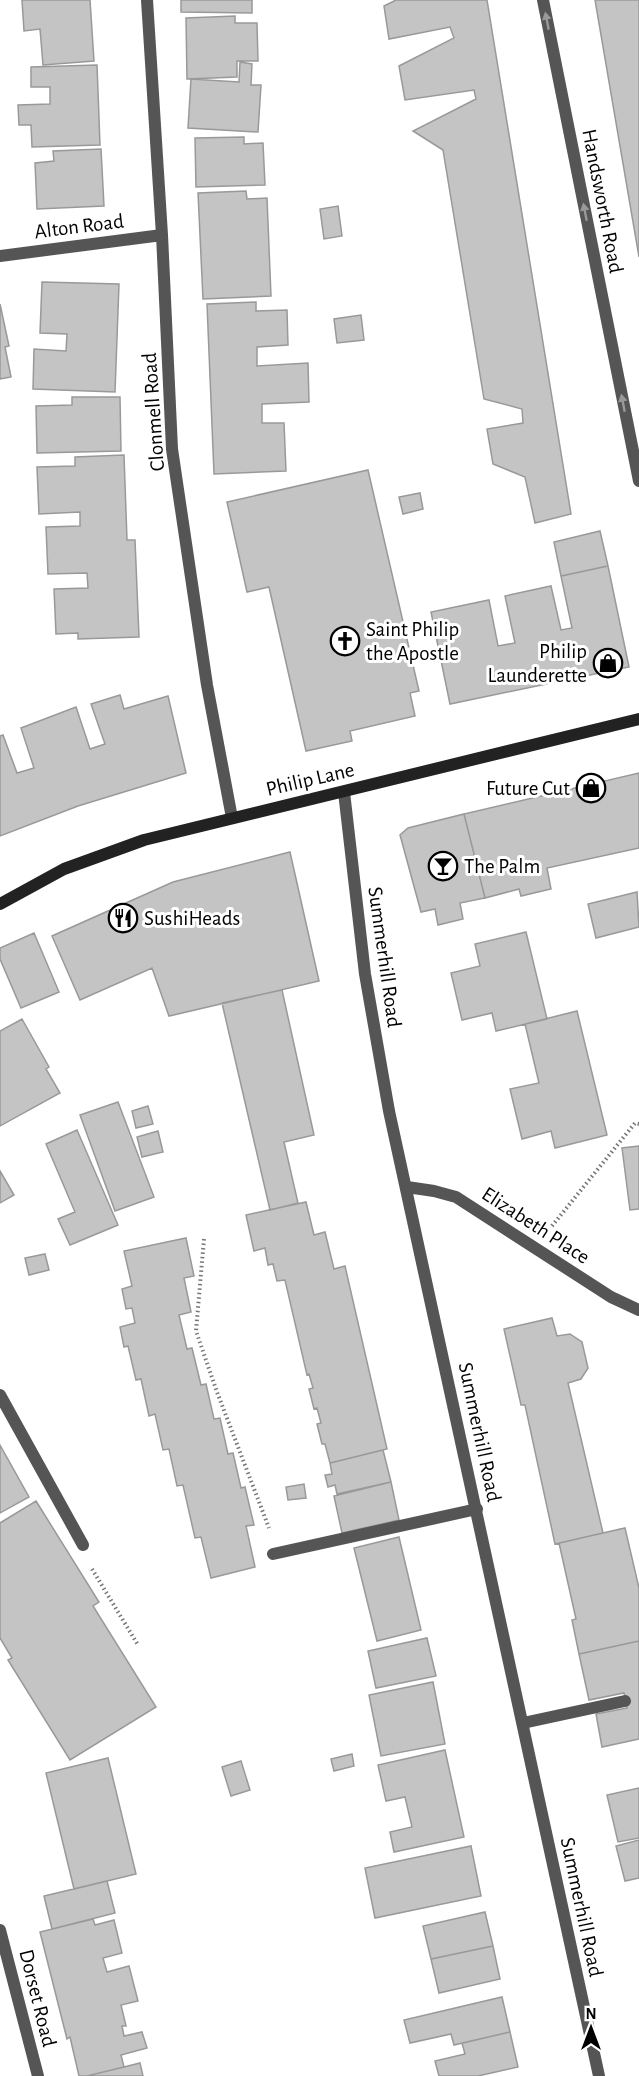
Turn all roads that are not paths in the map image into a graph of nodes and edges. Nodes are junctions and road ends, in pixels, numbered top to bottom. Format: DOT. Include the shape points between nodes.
graph roads {
  1 [pos="147,0"];
  2 [pos="543,0"];
  3 [pos="162,235"];
  4 [pos="0,256"];
  5 [pos="639,481"];
  6 [pos="639,719"];
  7 [pos="344,792"];
  8 [pos="232,818"];
  9 [pos="0,904"];
  10 [pos="407,1186"];
  11 [pos="639,1310"];
  12 [pos="0,1395"];
  13 [pos="477,1509"];
  14 [pos="83,1545"];
  15 [pos="275,1554"];
  16 [pos="625,1701"];
  17 [pos="523,1723"];
  18 [pos="0,1930"];
  19 [pos="38,2076"];
  20 [pos="599,2076"];
  1 -- 3 [label="street, Clonmell Road"];
  5 -- 2 [label="street, Handsworth Road, one-way"];
  3 -- 4 [label="street, Alton Road"];
  3 -- 8 [label="street, Clonmell Road" via="172,449 207,685"];
  6 -- 7 [label="main road, Philip Lane"];
  7 -- 8 [label="main road, Philip Lane"];
  7 -- 10 [label="street, Summerhill Road" via="366,975 389,1111"];
  8 -- 9 [label="main road, Philip Lane" via="144,840 74,866"];
  10 -- 11 [label="street, Elizabeth Place" via="456,1197 611,1297"];
  10 -- 13 [label="street, Summerhill Road"];
  12 -- 14 [label="street"];
  13 -- 15 [label="street"];
  13 -- 17 [label="street, Summerhill Road"];
  16 -- 17 [label="street"];
  17 -- 20 [label="street, Summerhill Road"];
  18 -- 19 [label="street, Dorset Road"];
}
